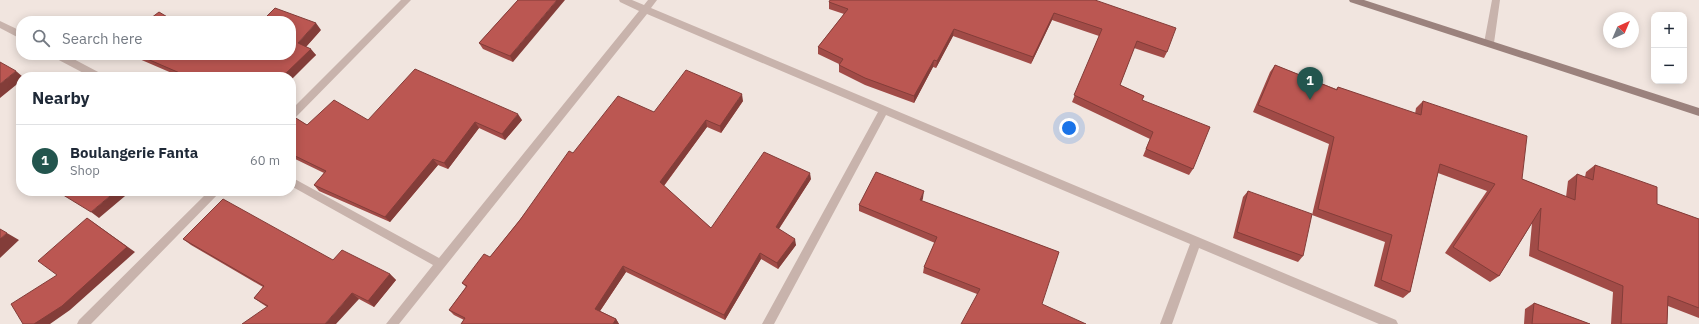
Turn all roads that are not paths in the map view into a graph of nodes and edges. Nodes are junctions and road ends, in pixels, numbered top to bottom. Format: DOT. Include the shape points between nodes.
graph roads {
  1 [pos="407,0"];
  2 [pos="623,0"];
  3 [pos="653,0"];
  4 [pos="1353,0"];
  5 [pos="1496,0"];
  6 [pos="645,10"];
  7 [pos="0,24"];
  8 [pos="16,32"];
  9 [pos="1489,43"];
  10 [pos="67,60"];
  11 [pos="90,72"];
  12 [pos="884,110"];
  13 [pos="296,111"];
  14 [pos="1699,112"];
  15 [pos="296,184"];
  16 [pos="211,196"];
  17 [pos="1196,242"];
  18 [pos="440,264"];
  19 [pos="83,324"];
  20 [pos="392,324"];
  21 [pos="768,324"];
  22 [pos="1166,324"];
  23 [pos="1392,324"];
  1 -- 13 [label="street"];
  2 -- 6 [label="street"];
  3 -- 6 [label="street"];
  4 -- 9 [label="street"];
  5 -- 9 [label="street"];
  6 -- 12 [label="street"];
  6 -- 18 [label="street"];
  7 -- 8 [label="street"];
  9 -- 14 [label="street"];
  10 -- 11 [label="street"];
  12 -- 17 [label="street"];
  12 -- 21 [label="street"];
  15 -- 18 [label="street"];
  16 -- 19 [label="street"];
  17 -- 22 [label="street"];
  17 -- 23 [label="street"];
  18 -- 20 [label="street"];
}
